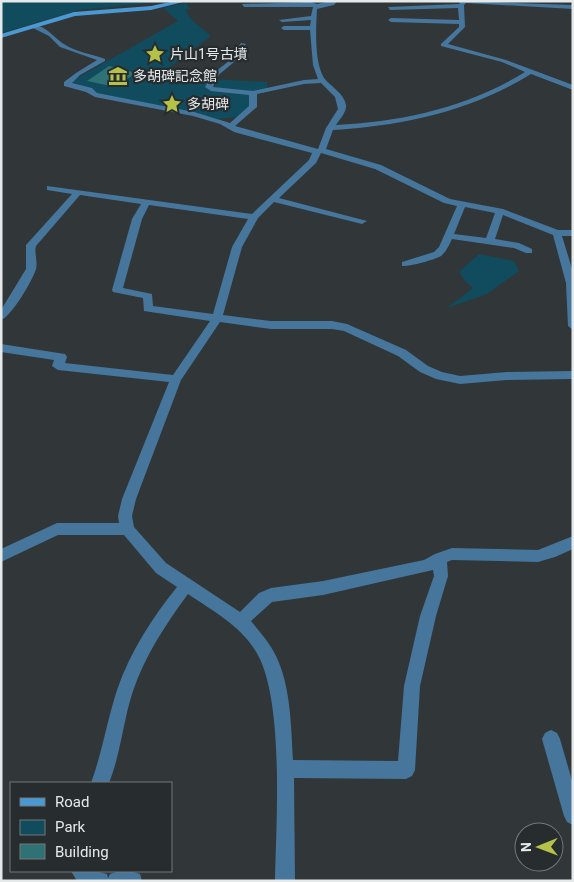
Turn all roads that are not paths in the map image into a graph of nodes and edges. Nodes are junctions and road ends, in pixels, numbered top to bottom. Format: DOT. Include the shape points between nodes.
graph roads {
  1 [pos="184,1"];
  2 [pos="334,1"];
  3 [pos="462,3"];
  4 [pos="244,5"];
  5 [pos="573,7"];
  6 [pos="390,8"];
  7 [pos="314,18"];
  8 [pos="282,20"];
  9 [pos="391,20"];
  10 [pos="461,22"];
  11 [pos="33,26"];
  12 [pos="284,28"];
  13 [pos="1,36"];
  14 [pos="243,44"];
  15 [pos="529,72"];
  16 [pos="323,81"];
  17 [pos="573,88"];
  18 [pos="254,93"];
  19 [pos="230,126"];
  20 [pos="330,128"];
  21 [pos="318,151"];
  22 [pos="50,188"];
  23 [pos="77,193"];
  24 [pos="271,199"];
  25 [pos="146,203"];
  26 [pos="462,204"];
  27 [pos="500,211"];
  28 [pos="254,217"];
  29 [pos="362,221"];
  30 [pos="556,233"];
  31 [pos="573,234"];
  32 [pos="449,236"];
  33 [pos="490,240"];
  34 [pos="529,251"];
  35 [pos="405,264"];
  36 [pos="572,297"];
  37 [pos="1,317"];
  38 [pos="217,318"];
  39 [pos="573,326"];
  40 [pos="1,348"];
  41 [pos="573,375"];
  42 [pos="176,379"];
  43 [pos="126,529"];
  44 [pos="573,542"];
  45 [pos="1,556"];
  46 [pos="440,558"];
  47 [pos="186,586"];
  48 [pos="241,621"];
  49 [pos="551,739"];
  50 [pos="285,768"];
  51 [pos="100,782"];
  52 [pos="573,816"];
  53 [pos="82,872"];
  54 [pos="100,881"];
  55 [pos="117,881"];
  56 [pos="123,881"];
  57 [pos="133,881"];
  58 [pos="285,881"];
  1 -- 11 [label="street" via="150,8 74,14"];
  2 -- 7 [label="street"];
  3 -- 5 [label="street"];
  3 -- 6 [label="street"];
  3 -- 10 [label="street"];
  4 -- 7 [label="street" via="311,4"];
  7 -- 8 [label="street"];
  7 -- 12 [label="street"];
  7 -- 16 [label="street" via="319,77"];
  9 -- 10 [label="street"];
  10 -- 15 [label="street" via="462,27 443,45 504,61"];
  11 -- 13 [label="street"];
  11 -- 19 [label="street" via="51,34 62,46 103,60 67,84 95,95 194,114"];
  14 -- 18 [label="street" via="231,62 213,76 210,87"];
  15 -- 17 [label="street"];
  15 -- 20 [label="street" via="508,87 455,106 389,122"];
  16 -- 18 [label="street"];
  16 -- 20 [label="street" via="343,105"];
  18 -- 19 [label="street" via="253,107"];
  19 -- 21 [label="street"];
  20 -- 21 [label="street"];
  21 -- 24 [label="street" via="303,173"];
  21 -- 26 [label="street" via="378,167 434,196"];
  22 -- 23 [label="street"];
  23 -- 25 [label="street"];
  23 -- 37 [label="street" via="34,239 29,251 32,267"];
  24 -- 28 [label="street"];
  24 -- 29 [label="street"];
  25 -- 28 [label="street"];
  25 -- 38 [label="street" via="137,219 117,290 148,296 148,309"];
  26 -- 27 [label="street"];
  26 -- 32 [label="street"];
  27 -- 30 [label="street"];
  27 -- 33 [label="street"];
  28 -- 38 [label="street" via="237,247"];
  30 -- 31 [label="street"];
  30 -- 36 [label="street"];
  32 -- 33 [label="street"];
  32 -- 35 [label="street" via="437,254"];
  33 -- 34 [label="street" via="516,244"];
  36 -- 39 [label="street"];
  38 -- 41 [label="street" via="271,325 347,328 402,353 424,369 460,380"];
  38 -- 42 [label="street"];
  40 -- 42 [label="street" via="61,357 58,366"];
  42 -- 43 [label="street" via="129,499"];
  43 -- 45 [label="street" via="57,528"];
  43 -- 47 [label="street" via="161,568"];
  44 -- 46 [label="street" via="550,554 538,556 465,554"];
  46 -- 48 [label="street" via="427,566 323,588 271,595"];
  46 -- 50 [label="street" via="440,576 412,686 406,770"];
  47 -- 48 [label="street"];
  47 -- 51 [label="street" via="172,603 136,665 125,691"];
  48 -- 50 [label="street" via="270,661 277,687"];
  49 -- 52 [label="street"];
  50 -- 58 [label="street"];
  53 -- 54 [label="street" via="89,880"];
  55 -- 56 [label="street"];
  56 -- 57 [label="street"];
}
